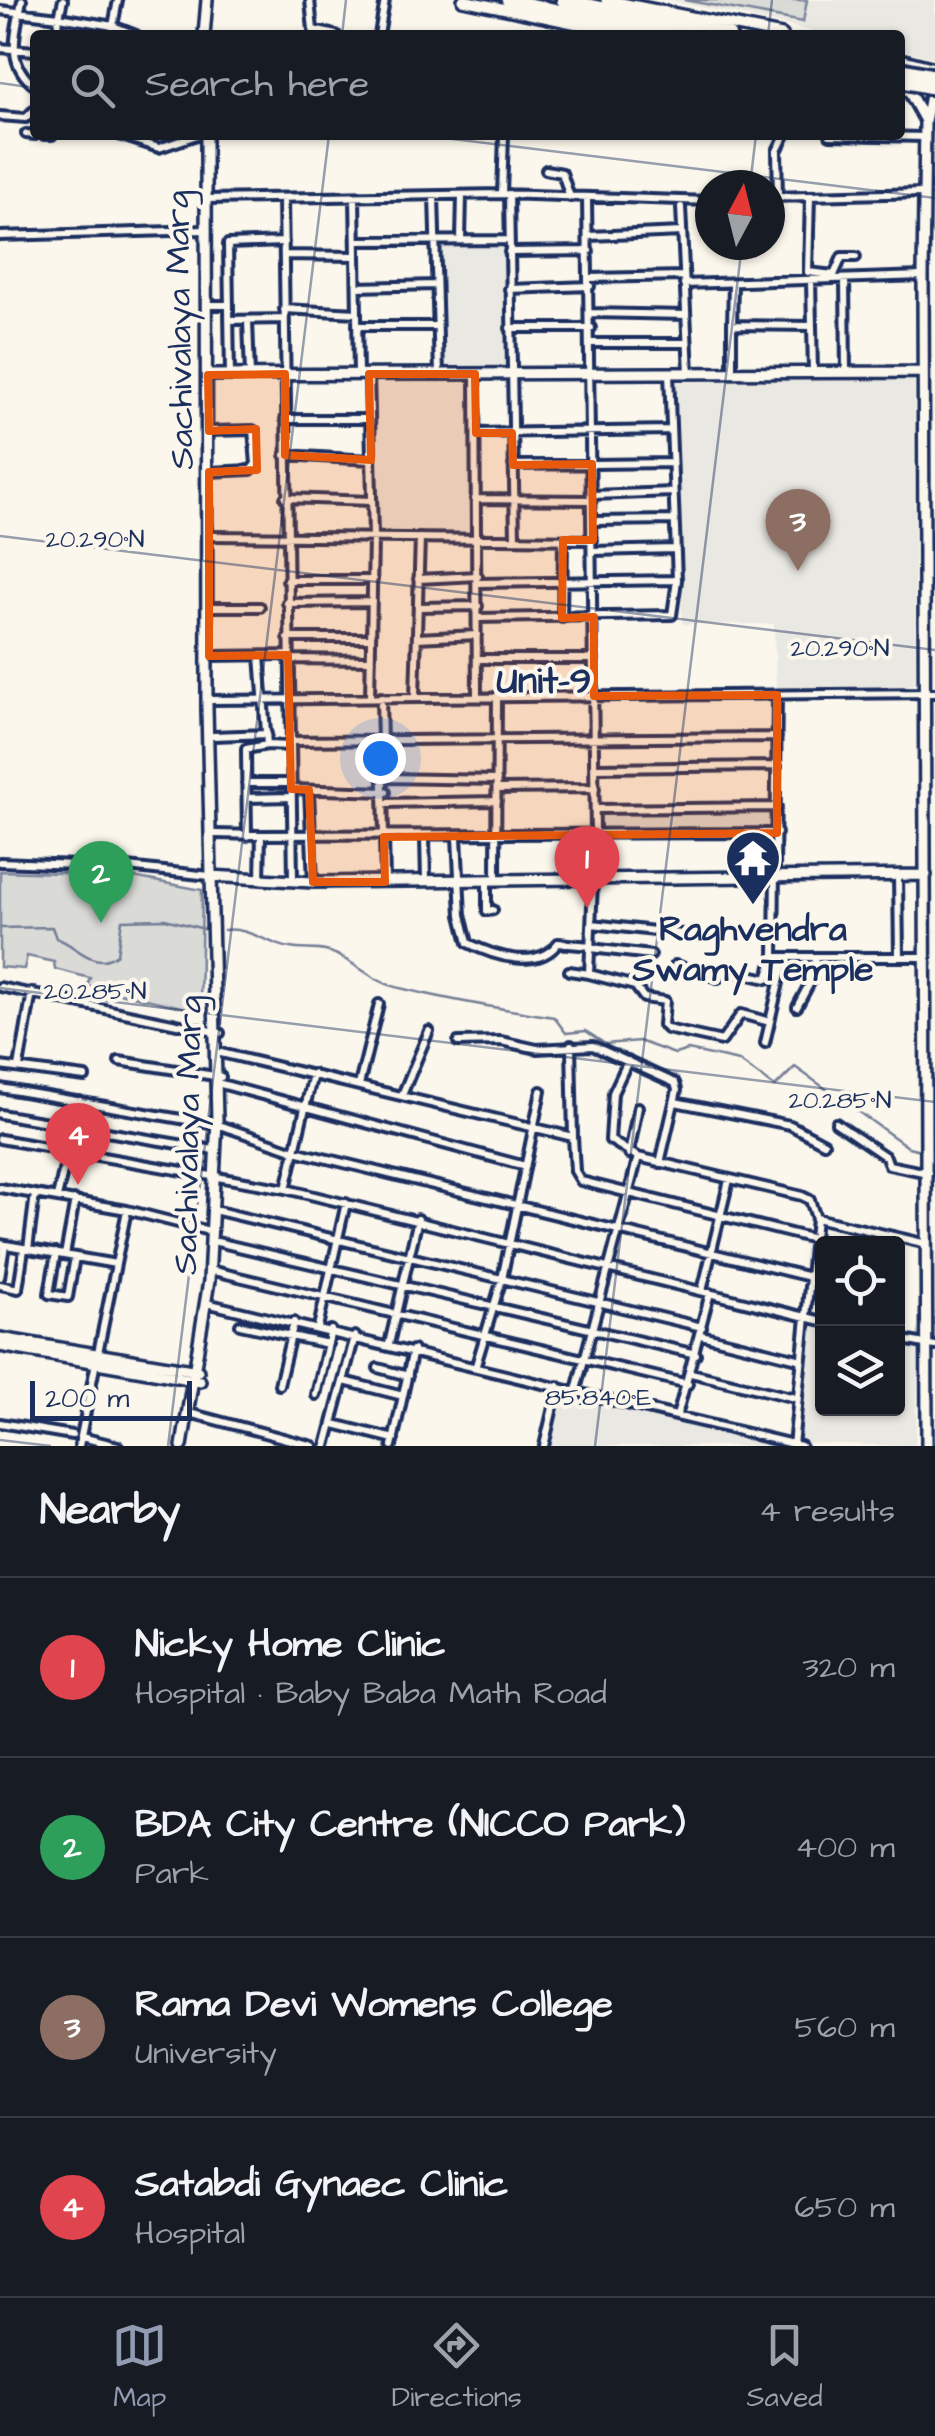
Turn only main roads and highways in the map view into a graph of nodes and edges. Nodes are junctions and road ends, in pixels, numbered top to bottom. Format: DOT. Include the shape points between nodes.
graph roads {
  1 [pos="205,0"];
  2 [pos="463,0"];
  3 [pos="508,0"];
  4 [pos="562,0"];
  5 [pos="606,0"];
  6 [pos="204,30"];
  7 [pos="606,30"];
  8 [pos="650,30"];
  9 [pos="705,30"];
  10 [pos="757,30"];
  11 [pos="905,61"];
  12 [pos="935,68"];
  13 [pos="905,70"];
  14 [pos="935,76"];
  15 [pos="905,86"];
  16 [pos="905,89"];
  17 [pos="933,93"];
  18 [pos="925,122"];
  19 [pos="203,140"];
  20 [pos="923,372"];
  21 [pos="208,375"];
  22 [pos="210,702"];
  23 [pos="926,875"];
  24 [pos="213,876"];
  25 [pos="218,1033"];
  26 [pos="931,1056"];
  27 [pos="219,1080"];
  28 [pos="219,1127"];
  29 [pos="216,1175"];
  30 [pos="215,1237"];
  31 [pos="208,1303"];
  32 [pos="0,1338"];
  33 [pos="0,1346"];
  34 [pos="932,1346"];
  35 [pos="98,1358"];
  36 [pos="197,1375"];
  37 [pos="185,1446"];
  38 [pos="926,1446"];
  1 -- 6 [label="main road"];
  2 -- 7 [label="main road"];
  3 -- 8 [label="highway"];
  4 -- 9 [label="highway"];
  5 -- 10 [label="main road"];
  11 -- 12 [label="main road"];
  12 -- 17 [label="main road"];
  13 -- 14 [label="highway, bridge"];
  15 -- 17 [label="highway, bridge"];
  16 -- 18 [label="main road"];
  17 -- 18 [label="main road"];
  18 -- 20 [label="main road"];
  19 -- 21 [label="main road, Sachivalaya Marg"];
  20 -- 21 [label="main road"];
  20 -- 23 [label="main road"];
  21 -- 22 [label="main road, Sachivalaya Marg"];
  22 -- 24 [label="main road, Sachivalaya Marg"];
  22 -- 24 [label="main road, Sachivalaya Marg"];
  23 -- 24 [label="main road" via="385,882"];
  23 -- 26 [label="main road"];
  24 -- 25 [label="main road, Sachivalaya Marg"];
  25 -- 27 [label="main road, Sachivalaya Marg"];
  25 -- 27 [label="main road, Sachivalaya Marg"];
  26 -- 34 [label="main road"];
  27 -- 28 [label="main road, Sachivalaya Marg"];
  28 -- 29 [label="main road, Sachivalaya Marg"];
  28 -- 29 [label="main road, Sachivalaya Marg"];
  29 -- 30 [label="main road, Sachivalaya Marg"];
  29 -- 30 [label="main road, Sachivalaya Marg"];
  30 -- 31 [label="main road, Sachivalaya Marg"];
  30 -- 31 [label="main road, Sachivalaya Marg"];
  31 -- 36 [label="main road, Sachivalaya Marg"];
  32 -- 35 [label="main road"];
  33 -- 35 [label="main road"];
  34 -- 38 [label="main road"];
  35 -- 36 [label="main road"];
  36 -- 37 [label="main road, Sachivalaya Marg"];
  36 -- 37 [label="main road, Sachivalaya Marg"];
}
